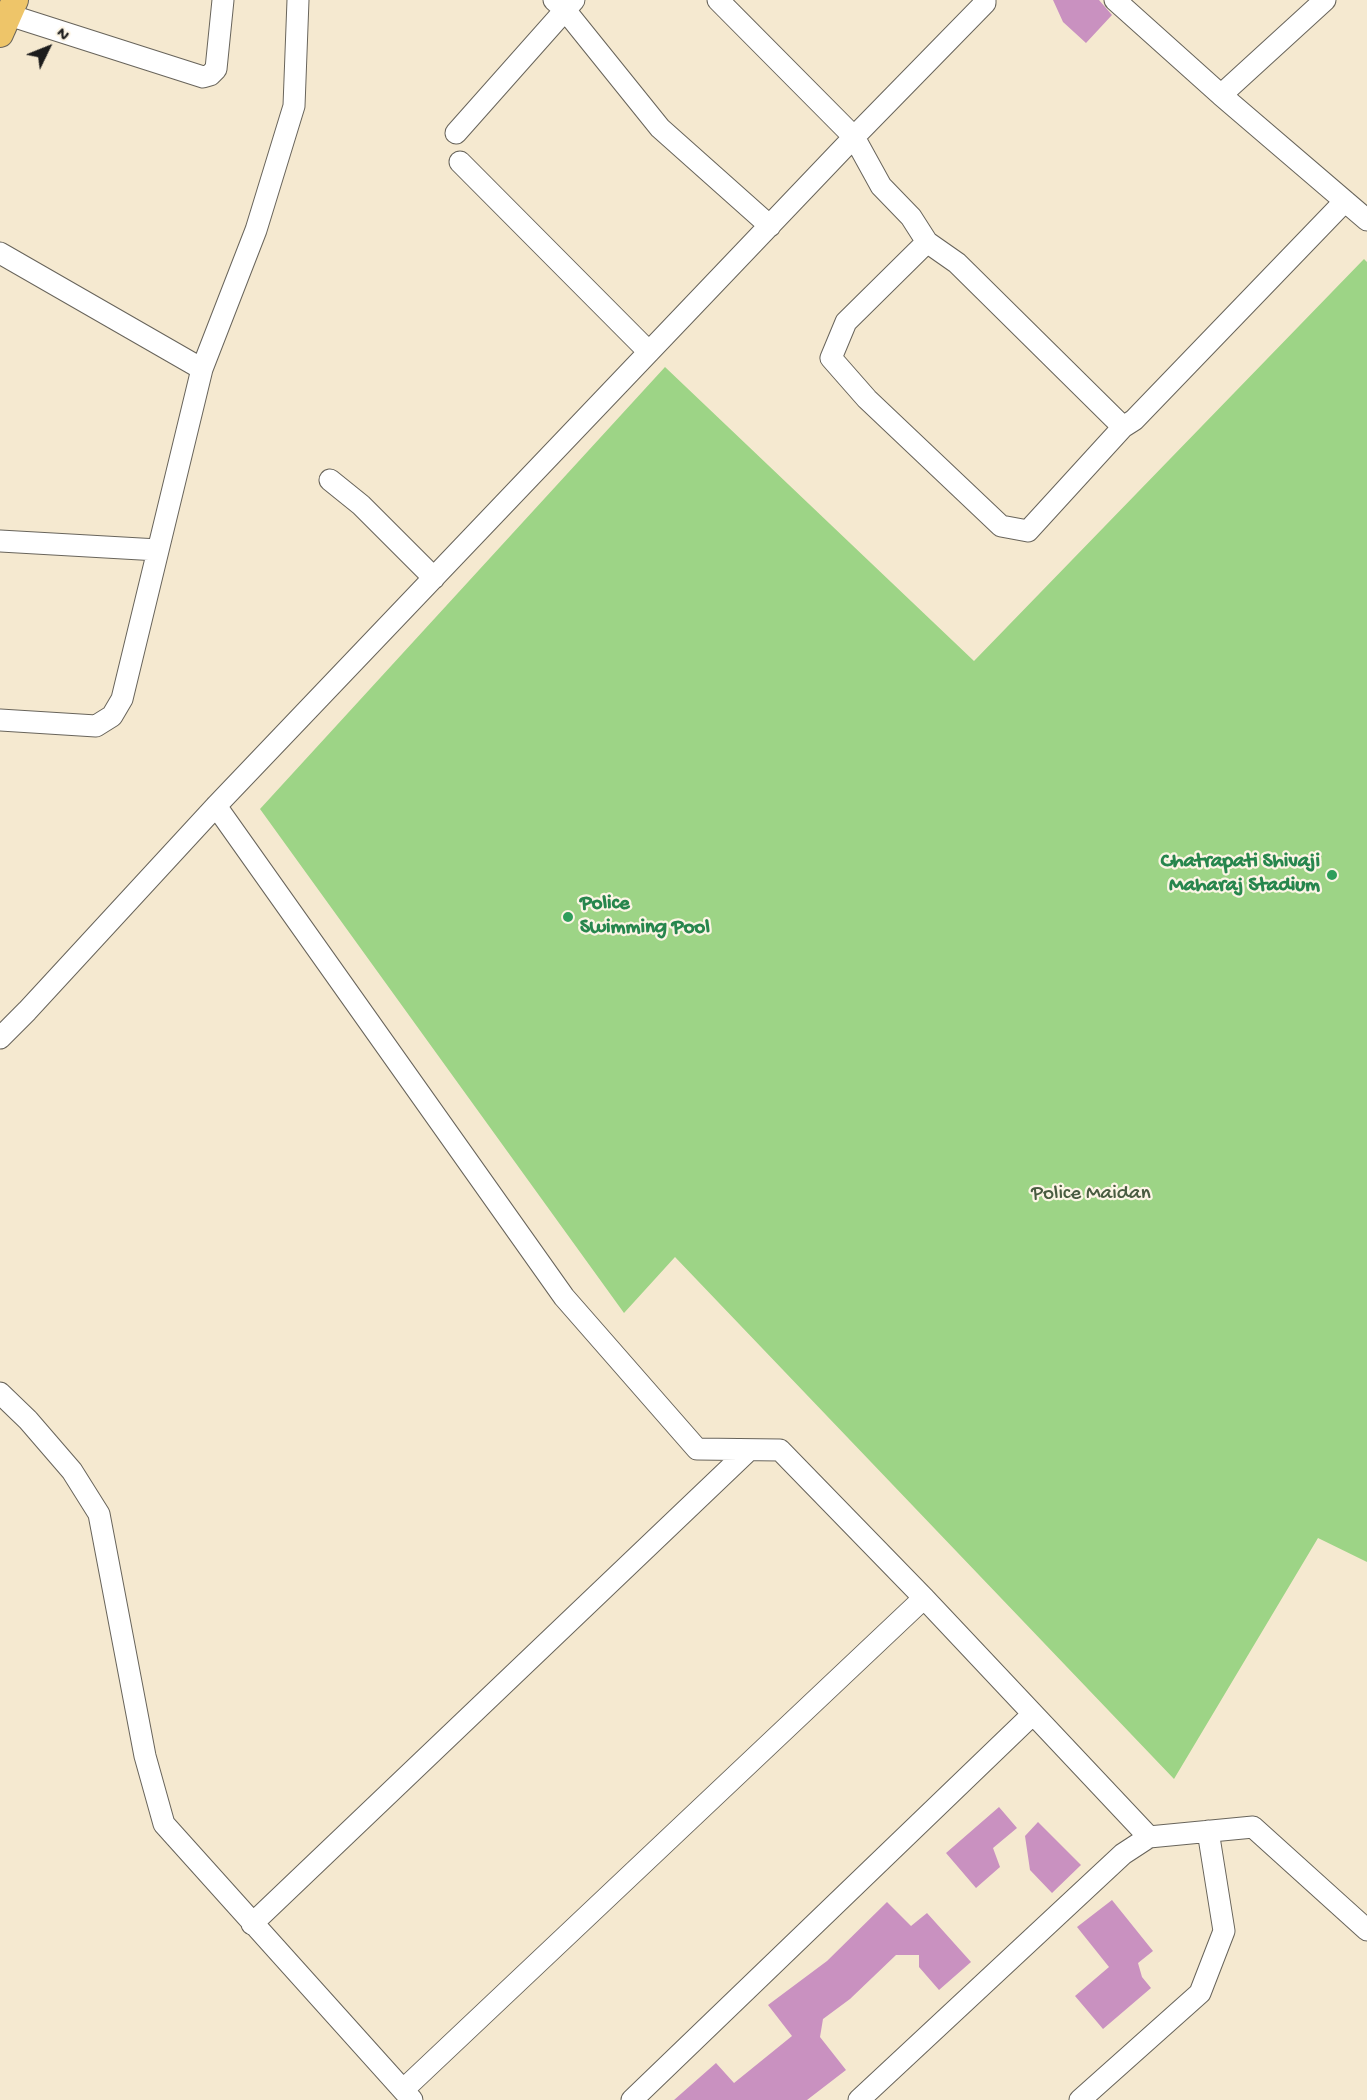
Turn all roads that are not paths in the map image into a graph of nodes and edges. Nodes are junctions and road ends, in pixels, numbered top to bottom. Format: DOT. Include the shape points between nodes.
graph roads {
  1 [pos="223,0"];
  2 [pos="298,0"];
  3 [pos="718,0"];
  4 [pos="985,0"];
  5 [pos="1115,0"];
  6 [pos="1325,0"];
  7 [pos="564,3"];
  8 [pos="8,16"];
  9 [pos="1221,95"];
  10 [pos="456,133"];
  11 [pos="854,137"];
  12 [pos="460,162"];
  13 [pos="1345,201"];
  14 [pos="1367,220"];
  15 [pos="770,226"];
  16 [pos="927,242"];
  17 [pos="0,253"];
  18 [pos="649,352"];
  19 [pos="202,369"];
  20 [pos="1123,427"];
  21 [pos="330,480"];
  22 [pos="0,541"];
  23 [pos="158,550"];
  24 [pos="434,578"];
  25 [pos="0,720"];
  26 [pos="216,806"];
  27 [pos="0,1038"];
  28 [pos="0,1393"];
  29 [pos="748,1451"];
  30 [pos="924,1598"];
  31 [pos="1034,1714"];
  32 [pos="1208,1831"];
  33 [pos="1149,1837"];
  34 [pos="252,1924"];
  35 [pos="1367,1930"];
  36 [pos="408,2095"];
  37 [pos="632,2100"];
  38 [pos="859,2100"];
  39 [pos="1080,2100"];
  1 -- 8 [label="street" via="216,69 203,77"];
  2 -- 19 [label="street" via="294,106 256,230"];
  3 -- 11 [label="street"];
  4 -- 11 [label="street"];
  5 -- 9 [label="street"];
  6 -- 9 [label="street"];
  7 -- 10 [label="street"];
  7 -- 15 [label="street" via="660,128"];
  9 -- 13 [label="street"];
  11 -- 15 [label="street"];
  11 -- 16 [label="street" via="881,186"];
  12 -- 18 [label="street"];
  13 -- 14 [label="street"];
  13 -- 20 [label="street"];
  15 -- 18 [label="street"];
  16 -- 20 [label="street" via="957,263"];
  16 -- 20 [label="street" via="846,322 831,358 867,399 1001,526 1028,531"];
  17 -- 19 [label="street"];
  18 -- 24 [label="street"];
  19 -- 23 [label="street"];
  21 -- 24 [label="street" via="361,505"];
  22 -- 23 [label="street"];
  23 -- 25 [label="street" via="125,689 112,716 96,726"];
  24 -- 26 [label="street"];
  26 -- 27 [label="street"];
  26 -- 29 [label="street" via="564,1298 697,1449"];
  28 -- 34 [label="street" via="72,1471 99,1514 144,1756 164,1824"];
  29 -- 30 [label="street" via="780,1450"];
  29 -- 34 [label="street"];
  30 -- 31 [label="street"];
  30 -- 36 [label="street"];
  31 -- 33 [label="street"];
  31 -- 37 [label="street"];
  32 -- 33 [label="street"];
  32 -- 35 [label="street" via="1253,1827"];
  32 -- 39 [label="street" via="1224,1931 1200,1993"];
  33 -- 38 [label="street" via="1123,1854"];
  34 -- 36 [label="street"];
}
